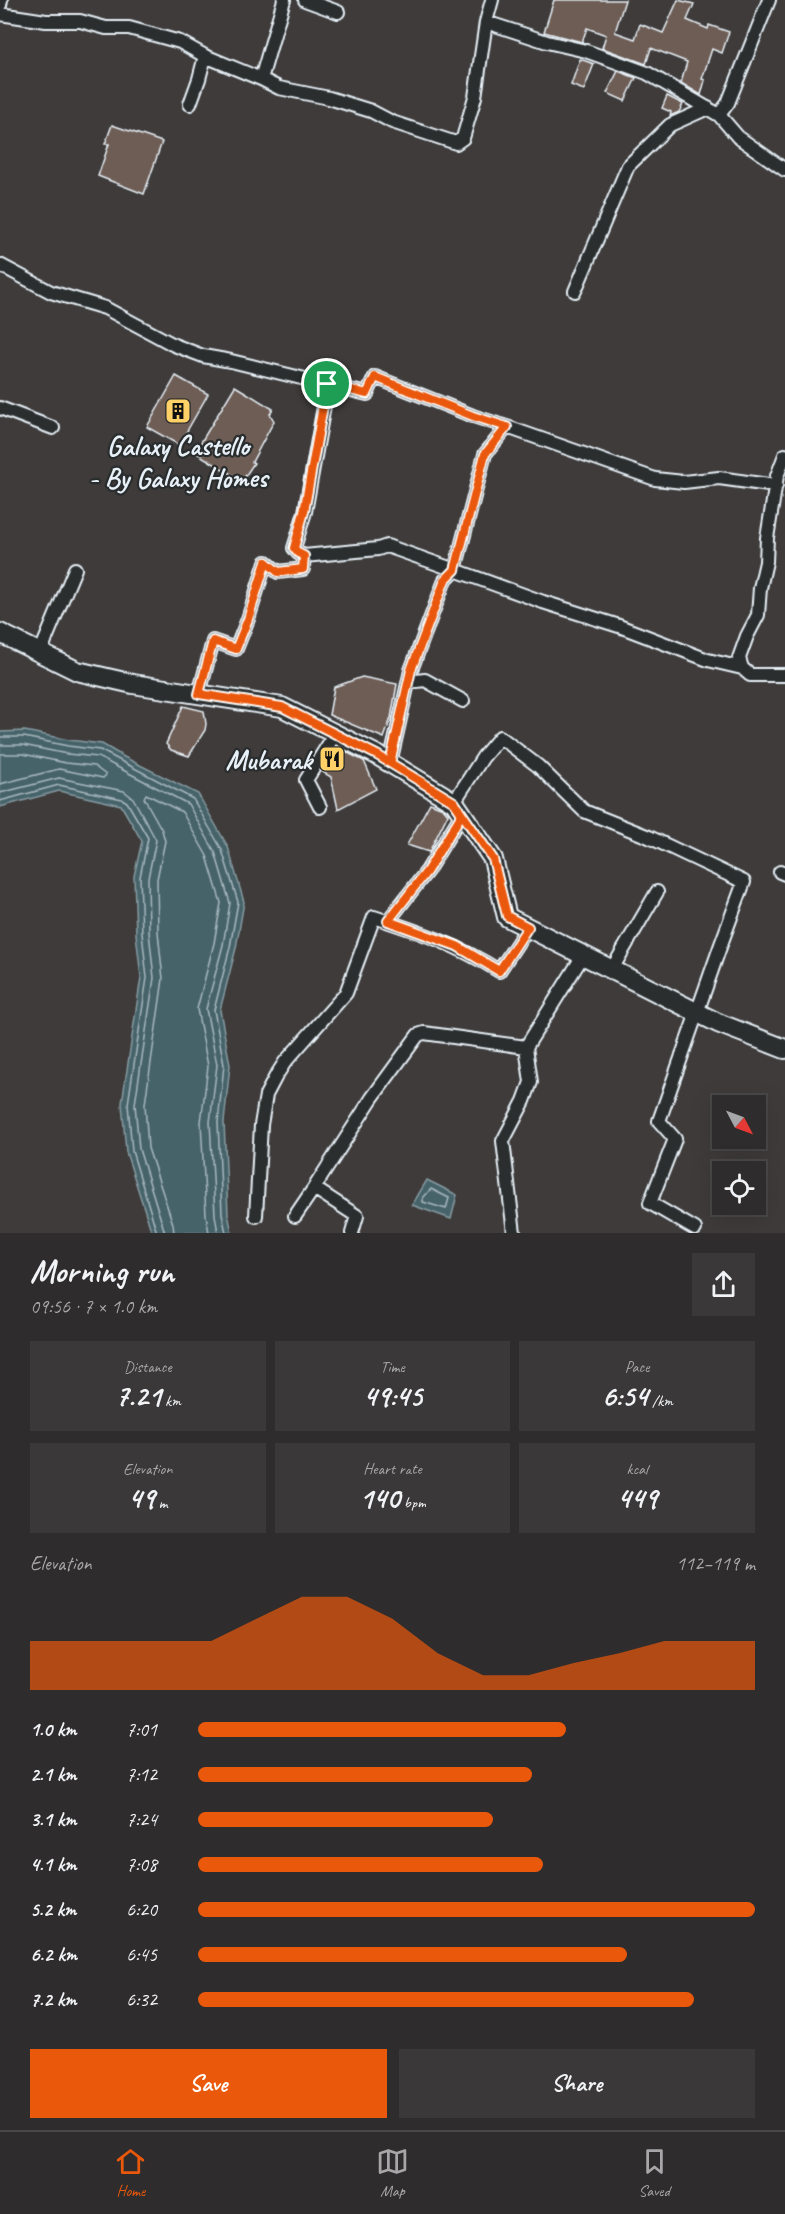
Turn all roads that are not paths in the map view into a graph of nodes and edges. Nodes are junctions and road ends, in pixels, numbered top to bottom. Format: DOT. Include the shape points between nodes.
graph roads {
  1 [pos="2,0"];
  2 [pos="284,0"];
  3 [pos="304,0"];
  4 [pos="492,0"];
  5 [pos="769,0"];
  6 [pos="0,5"];
  7 [pos="338,12"];
  8 [pos="0,14"];
  9 [pos="486,22"];
  10 [pos="205,56"];
  11 [pos="261,79"];
  12 [pos="190,104"];
  13 [pos="713,111"];
  14 [pos="785,170"];
  15 [pos="0,265"];
  16 [pos="575,291"];
  17 [pos="327,384"];
  18 [pos="0,408"];
  19 [pos="507,427"];
  20 [pos="53,428"];
  21 [pos="785,455"];
  22 [pos="776,486"];
  23 [pos="304,556"];
  24 [pos="75,569"];
  25 [pos="455,570"];
  26 [pos="0,633"];
  27 [pos="40,652"];
  28 [pos="742,668"];
  29 [pos="785,675"];
  30 [pos="408,682"];
  31 [pos="199,694"];
  32 [pos="464,701"];
  33 [pos="335,734"];
  34 [pos="390,763"];
  35 [pos="320,807"];
  36 [pos="458,808"];
  37 [pos="657,892"];
  38 [pos="388,921"];
  39 [pos="528,927"];
  40 [pos="584,954"];
  41 [pos="612,969"];
  42 [pos="697,1012"];
  43 [pos="526,1047"];
  44 [pos="785,1048"];
  45 [pos="314,1188"];
  46 [pos="256,1216"];
  47 [pos="295,1216"];
  48 [pos="694,1229"];
  49 [pos="352,1233"];
  50 [pos="514,1233"];
  1 -- 6 [label="street"];
  2 -- 11 [label="street"];
  3 -- 7 [label="street"];
  4 -- 9 [label="street"];
  5 -- 13 [label="street" via="728,103"];
  8 -- 10 [label="street" via="129,28 180,42"];
  9 -- 11 [label="street" via="475,97 464,138 456,143 371,111"];
  9 -- 13 [label="street" via="647,73"];
  10 -- 11 [label="street"];
  10 -- 12 [label="street"];
  13 -- 14 [label="street" via="738,137"];
  13 -- 16 [label="street" via="670,125 628,166"];
  15 -- 17 [label="street" via="51,292 105,308 203,356"];
  17 -- 19 [label="street" via="367,394 375,377"];
  17 -- 23 [label="street" via="294,548"];
  18 -- 20 [label="street"];
  19 -- 22 [label="street" via="655,479 684,482 719,478"];
  19 -- 25 [label="street" via="485,454"];
  21 -- 22 [label="street"];
  22 -- 28 [label="street" via="758,615 739,658"];
  23 -- 25 [label="street" via="387,546"];
  23 -- 31 [label="street" via="303,569 278,572 266,562 236,649 213,641"];
  24 -- 27 [label="street"];
  25 -- 28 [label="street" via="708,660"];
  25 -- 30 [label="street" via="440,591"];
  26 -- 27 [label="street"];
  27 -- 31 [label="street" via="77,671"];
  28 -- 29 [label="street" via="750,675"];
  30 -- 32 [label="street" via="425,680"];
  30 -- 34 [label="street"];
  31 -- 33 [label="street" via="282,707"];
  33 -- 34 [label="street"];
  33 -- 35 [label="street" via="306,780"];
  34 -- 36 [label="street"];
  36 -- 38 [label="street" via="427,871"];
  36 -- 39 [label="street" via="493,859 507,916"];
  36 -- 42 [label="street" via="483,757 500,737 538,766 584,811 744,882"];
  37 -- 41 [label="street"];
  38 -- 39 [label="street" via="457,946 499,971"];
  38 -- 46 [label="street" via="374,917 346,993 285,1062 266,1095"];
  39 -- 40 [label="street"];
  40 -- 41 [label="street"];
  40 -- 43 [label="street"];
  41 -- 42 [label="street"];
  42 -- 44 [label="street"];
  42 -- 48 [label="street" via="660,1121 675,1139 650,1203"];
  43 -- 45 [label="street" via="420,1034 372,1098"];
  43 -- 50 [label="street" via="531,1082 503,1141"];
  45 -- 47 [label="street"];
  45 -- 49 [label="street" via="357,1216"];
}
